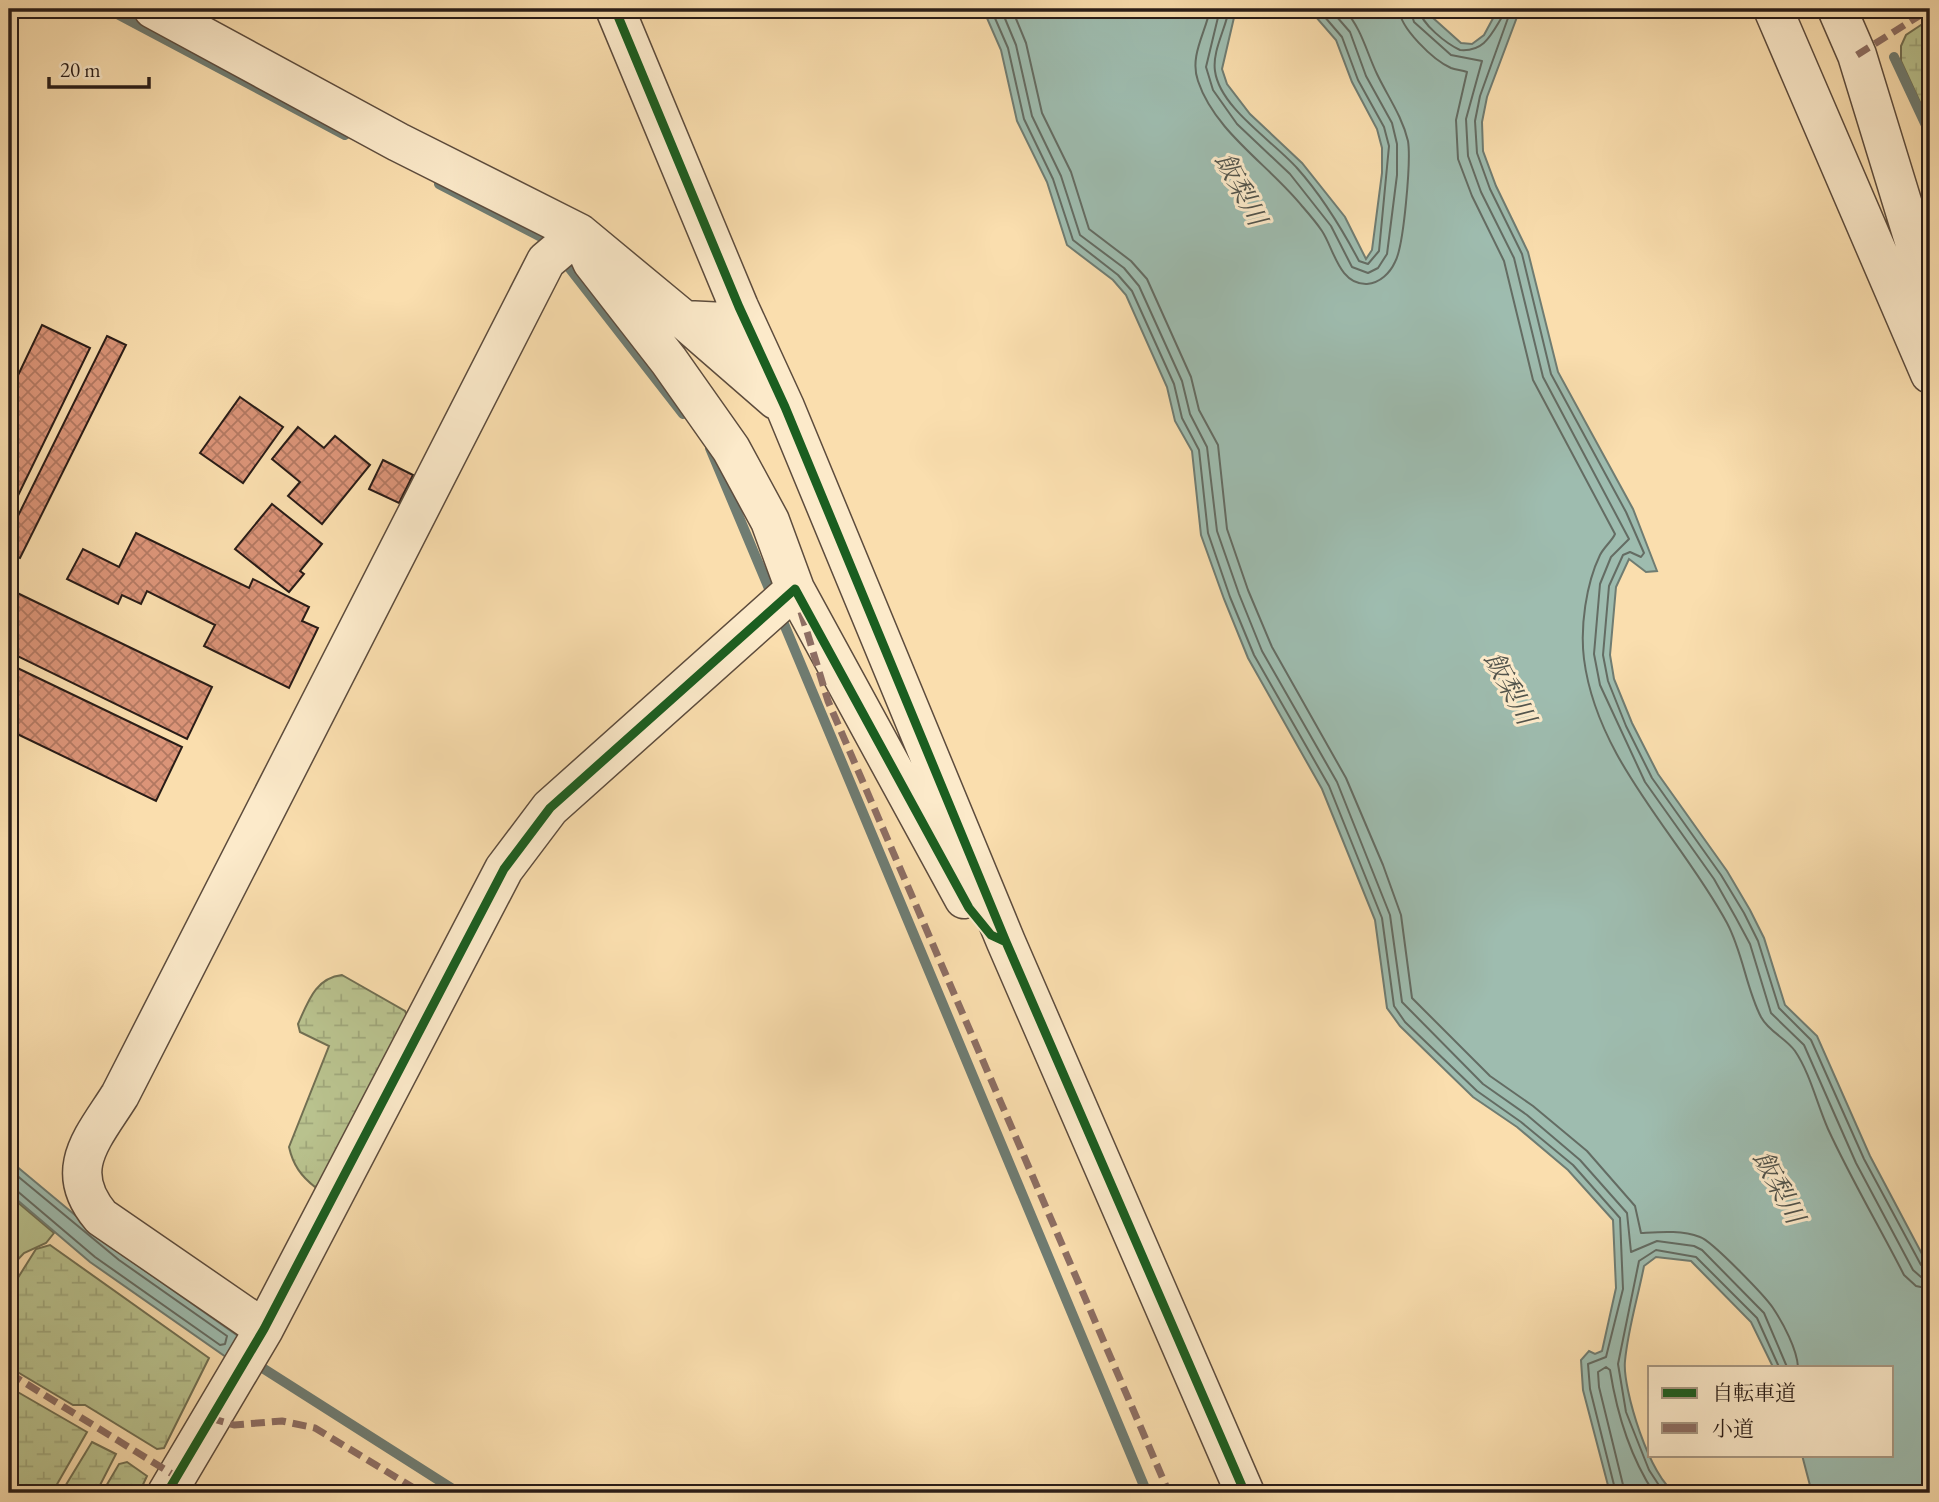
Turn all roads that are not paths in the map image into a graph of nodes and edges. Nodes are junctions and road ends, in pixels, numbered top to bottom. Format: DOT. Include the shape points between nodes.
graph roads {
  1 [pos="153,9"];
  2 [pos="615,9"];
  3 [pos="1773,9"];
  4 [pos="1837,9"];
  5 [pos="579,233"];
  6 [pos="1930,292"];
  7 [pos="739,307"];
  8 [pos="684,320"];
  9 [pos="1930,374"];
  10 [pos="785,407"];
  11 [pos="796,589"];
  12 [pos="1006,942"];
  13 [pos="251,1348"];
  14 [pos="167,1493"];
  15 [pos="1245,1493"];
  1 -- 5 [label="street" via="398,142"];
  2 -- 7 [label="street"];
  3 -- 9 [label="street"];
  4 -- 6 [label="street" via="1857,55"];
  5 -- 8 [label="street"];
  5 -- 11 [label="street" via="592,261 731,449 770,521"];
  5 -- 13 [label="street" via="546,261 120,1095 86,1150 81,1168 87,1200 101,1217"];
  7 -- 8 [label="street" via="725,322"];
  7 -- 10 [label="street"];
  8 -- 10 [label="street"];
  10 -- 12 [label="street"];
  11 -- 12 [label="street" via="969,908 991,935"];
  11 -- 13 [label="street" via="550,808 504,869"];
  12 -- 15 [label="street"];
  13 -- 14 [label="street"];
}
